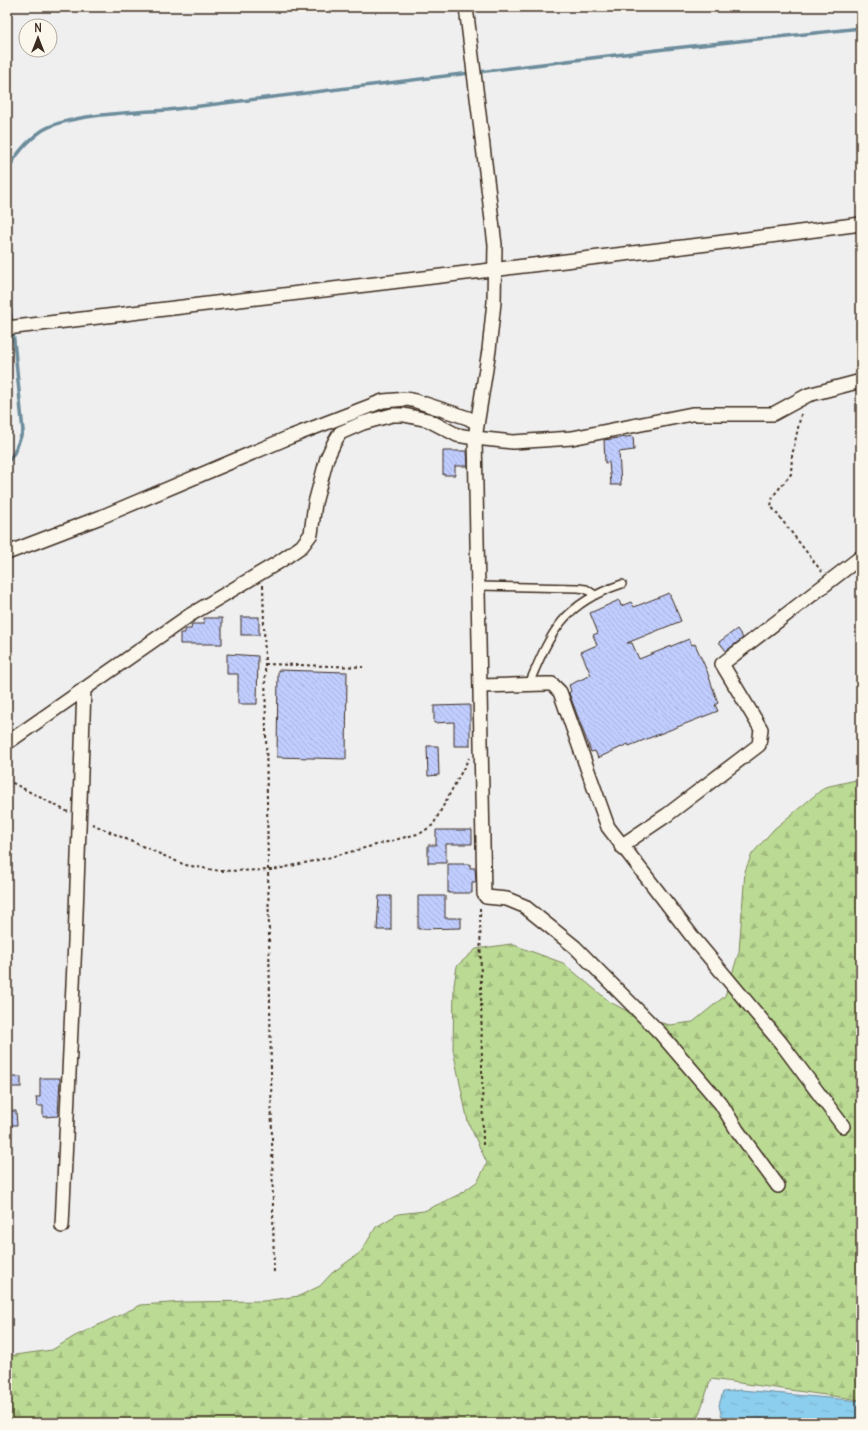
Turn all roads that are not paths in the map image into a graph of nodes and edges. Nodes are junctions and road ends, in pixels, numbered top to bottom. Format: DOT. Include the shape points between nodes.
graph roads {
  1 [pos="466,7"];
  2 [pos="861,224"];
  3 [pos="496,268"];
  4 [pos="7,328"];
  5 [pos="861,381"];
  6 [pos="477,423"];
  7 [pos="475,438"];
  8 [pos="7,554"];
  9 [pos="861,557"];
  10 [pos="622,584"];
  11 [pos="479,586"];
  12 [pos="595,595"];
  13 [pos="528,684"];
  14 [pos="480,686"];
  15 [pos="84,689"];
  16 [pos="7,742"];
  17 [pos="621,846"];
  18 [pos="843,1126"];
  19 [pos="778,1186"];
  20 [pos="62,1226"];
  1 -- 3 [label="street"];
  2 -- 3 [label="street"];
  3 -- 4 [label="street"];
  3 -- 6 [label="street" via="489,350"];
  5 -- 7 [label="street" via="818,392 773,414 692,414 572,438 513,442"];
  6 -- 7 [label="street"];
  6 -- 8 [label="street" via="416,401 383,401"];
  7 -- 11 [label="street"];
  7 -- 15 [label="street" via="456,435 428,420 404,415 378,418 340,433 327,458 315,503 311,534 302,546 190,615"];
  9 -- 17 [label="street" via="722,664 761,729 759,744 667,815"];
  10 -- 12 [label="lane"];
  11 -- 12 [label="lane" via="578,588 586,589"];
  11 -- 14 [label="street"];
  12 -- 13 [label="lane" via="568,613 555,628"];
  13 -- 14 [label="street"];
  13 -- 17 [label="street" via="552,684 560,692 604,819"];
  14 -- 19 [label="street" via="484,896 507,899 524,906 575,947 661,1034 721,1104 736,1130"];
  15 -- 16 [label="street"];
  15 -- 20 [label="street"];
  17 -- 18 [label="street" via="781,1043"];
}
